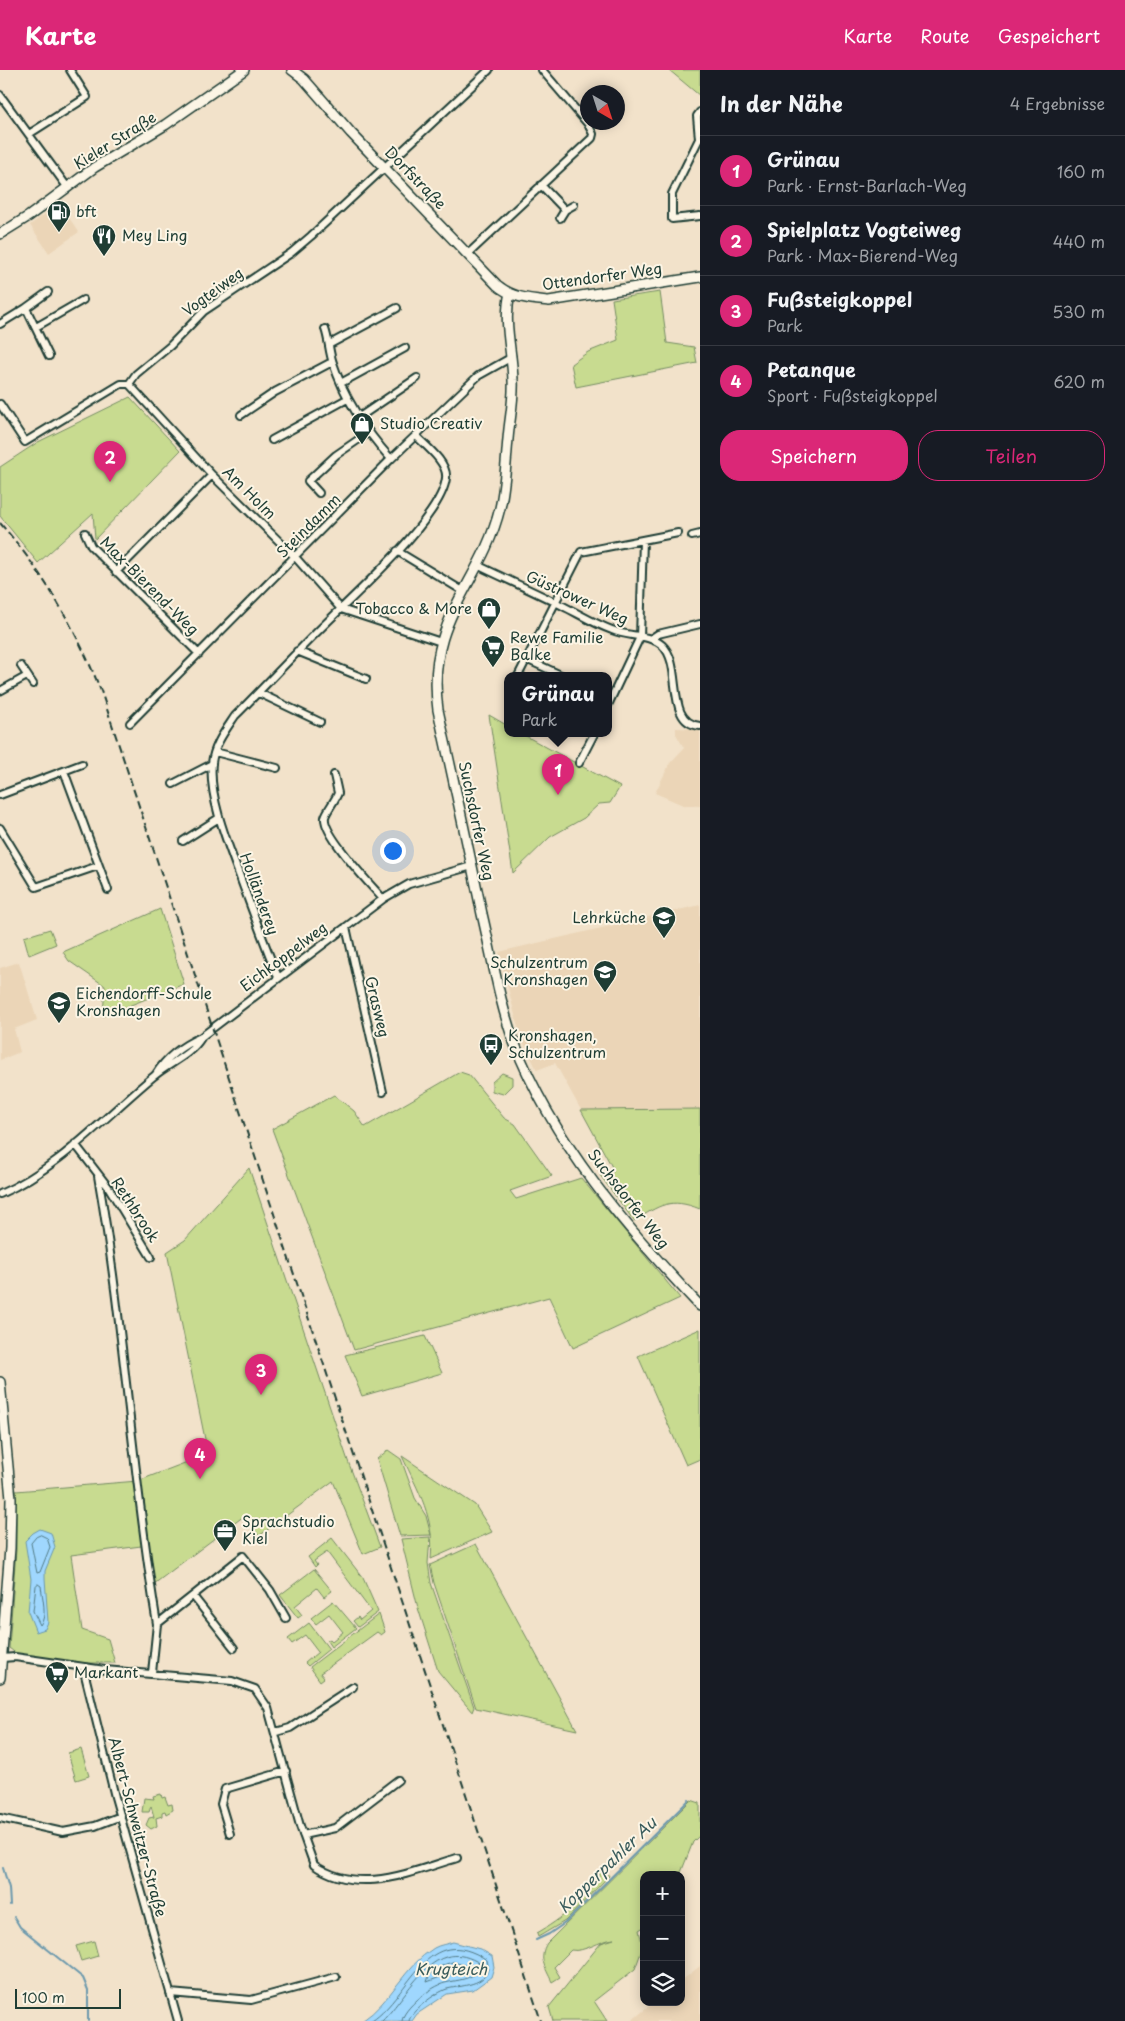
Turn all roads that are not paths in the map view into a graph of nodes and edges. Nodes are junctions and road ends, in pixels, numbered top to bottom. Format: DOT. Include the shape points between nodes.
graph roads {
  1 [pos="70,70"];
  2 [pos="244,70"];
  3 [pos="292,70"];
  4 [pos="489,70"];
  5 [pos="542,70"];
  6 [pos="302,75"];
  7 [pos="0,95"];
  8 [pos="700,112"];
  9 [pos="29,134"];
  10 [pos="385,166"];
  11 [pos="542,185"];
  12 [pos="68,188"];
  13 [pos="574,205"];
  14 [pos="565,210"];
  15 [pos="700,216"];
  16 [pos="560,218"];
  17 [pos="0,234"];
  18 [pos="468,254"];
  19 [pos="700,277"];
  20 [pos="48,292"];
  21 [pos="510,293"];
  22 [pos="83,300"];
  23 [pos="26,308"];
  24 [pos="397,308"];
  25 [pos="0,324"];
  26 [pos="36,327"];
  27 [pos="325,329"];
  28 [pos="330,344"];
  29 [pos="406,348"];
  30 [pos="49,356"];
  31 [pos="512,358"];
  32 [pos="332,362"];
  33 [pos="417,378"];
  34 [pos="341,383"];
  35 [pos="129,384"];
  36 [pos="347,398"];
  37 [pos="0,404"];
  38 [pos="241,415"];
  39 [pos="358,418"];
  40 [pos="368,433"];
  41 [pos="416,436"];
  42 [pos="272,440"];
  43 [pos="391,459"];
  44 [pos="212,474"];
  45 [pos="319,494"];
  46 [pos="85,533"];
  47 [pos="678,533"];
  48 [pos="700,534"];
  49 [pos="692,536"];
  50 [pos="643,540"];
  51 [pos="397,551"];
  52 [pos="296,558"];
  53 [pos="477,565"];
  54 [pos="116,572"];
  55 [pos="463,591"];
  56 [pos="554,603"];
  57 [pos="341,609"];
  58 [pos="700,624"];
  59 [pos="640,638"];
  60 [pos="652,638"];
  61 [pos="441,642"];
  62 [pos="297,651"];
  63 [pos="199,654"];
  64 [pos="526,659"];
  65 [pos="21,666"];
  66 [pos="520,672"];
  67 [pos="554,672"];
  68 [pos="27,676"];
  69 [pos="366,679"];
  70 [pos="33,684"];
  71 [pos="0,691"];
  72 [pos="259,692"];
  73 [pos="612,697"];
  74 [pos="320,722"];
  75 [pos="130,723"];
  76 [pos="700,726"];
  77 [pos="592,737"];
  78 [pos="214,752"];
  79 [pos="579,763"];
  80 [pos="82,764"];
  81 [pos="212,764"];
  82 [pos="277,768"];
  83 [pos="64,771"];
  84 [pos="334,775"];
  85 [pos="173,784"];
  86 [pos="0,795"];
  87 [pos="219,818"];
  88 [pos="0,828"];
  89 [pos="183,841"];
  90 [pos="98,866"];
  91 [pos="472,866"];
  92 [pos="108,890"];
  93 [pos="383,899"];
  94 [pos="346,926"];
  95 [pos="278,978"];
  96 [pos="383,1092"];
  97 [pos="75,1144"];
  98 [pos="98,1176"];
  99 [pos="0,1194"];
  100 [pos="151,1257"];
  101 [pos="700,1306"];
  102 [pos="0,1382"];
  103 [pos="193,1596"];
  104 [pos="286,1618"];
  105 [pos="157,1624"];
  106 [pos="234,1648"];
  107 [pos="2,1658"];
  108 [pos="83,1667"];
  109 [pos="152,1673"];
  110 [pos="0,1678"];
  111 [pos="353,1687"];
  112 [pos="276,1732"];
  113 [pos="286,1771"];
  114 [pos="398,1780"];
  115 [pos="121,1816"];
  116 [pos="1,1819"];
  117 [pos="230,1834"];
  118 [pos="303,1835"];
  119 [pos="457,1858"];
  120 [pos="336,1977"];
  121 [pos="170,1993"];
  122 [pos="178,2021"];
  1 -- 9 [label="street" via="87,97"];
  2 -- 12 [label="street, Kieler Straße"];
  3 -- 6 [label="street, Dorfstraße"];
  4 -- 10 [label="street, Vogteiweg"];
  5 -- 11 [label="street" via="593,134"];
  6 -- 10 [label="street, Dorfstraße"];
  7 -- 9 [label="street"];
  8 -- 15 [label="street" via="697,116 699,139 672,194 672,219"];
  9 -- 12 [label="street"];
  10 -- 18 [label="street, Dorfstraße"];
  10 -- 35 [label="street, Vogteiweg" via="291,254 204,311"];
  11 -- 14 [label="street"];
  11 -- 18 [label="street"];
  12 -- 17 [label="street, Kieler Straße"];
  13 -- 14 [label="street"];
  14 -- 16 [label="street"];
  18 -- 21 [label="street, Dorfstraße" via="497,285"];
  19 -- 21 [label="street, Ottendorfer Weg" via="549,301 530,300"];
  20 -- 23 [label="street"];
  21 -- 31 [label="street, Suchsdorfer Weg" via="506,312"];
  22 -- 26 [label="street"];
  23 -- 25 [label="street"];
  23 -- 26 [label="street"];
  24 -- 28 [label="street"];
  26 -- 30 [label="street"];
  27 -- 28 [label="street"];
  28 -- 32 [label="street"];
  29 -- 34 [label="street"];
  31 -- 41 [label="street, Steindamm" via="478,376"];
  31 -- 53 [label="street, Suchsdorfer Weg" via="514,386 500,506"];
  32 -- 34 [label="street"];
  32 -- 38 [label="street" via="275,392"];
  33 -- 39 [label="street"];
  34 -- 36 [label="street"];
  35 -- 37 [label="street, Vogteiweg" via="122,384 25,442"];
  35 -- 44 [label="street, Am Holm"];
  36 -- 39 [label="street"];
  36 -- 42 [label="street"];
  39 -- 40 [label="street"];
  40 -- 43 [label="street"];
  40 -- 45 [label="street" via="308,481"];
  41 -- 43 [label="street, Steindamm"];
  41 -- 51 [label="street, Holländerey" via="440,461 447,476 441,499"];
  43 -- 52 [label="street, Steindamm"];
  44 -- 52 [label="street, Am Holm"];
  44 -- 54 [label="street"];
  46 -- 54 [label="street, Max-Bierend-Weg" via="91,546"];
  47 -- 50 [label="street"];
  48 -- 49 [label="street"];
  50 -- 56 [label="street" via="581,552"];
  50 -- 59 [label="street"];
  51 -- 55 [label="street"];
  51 -- 57 [label="street, Holländerey"];
  52 -- 57 [label="street, Am Holm"];
  52 -- 63 [label="street, Steindamm"];
  53 -- 55 [label="street, Suchsdorfer Weg"];
  53 -- 56 [label="street, Güstrower Weg"];
  54 -- 63 [label="street, Max-Bierend-Weg"];
  55 -- 61 [label="street, Suchsdorfer Weg" via="448,619"];
  56 -- 59 [label="street, Güstrower Weg" via="611,630"];
  56 -- 64 [label="street"];
  57 -- 61 [label="street, Am Holm"];
  57 -- 62 [label="street, Holländerey"];
  58 -- 60 [label="street, Güstrower Weg"];
  59 -- 60 [label="street, Güstrower Weg"];
  59 -- 73 [label="street"];
  60 -- 76 [label="street" via="668,652 681,714 690,723"];
  61 -- 91 [label="street, Suchsdorfer Weg" via="436,693"];
  62 -- 69 [label="street"];
  62 -- 72 [label="street, Holländerey"];
  63 -- 75 [label="street, Steindamm"];
  64 -- 66 [label="street"];
  64 -- 67 [label="street"];
  65 -- 68 [label="street"];
  68 -- 70 [label="street"];
  68 -- 71 [label="street"];
  72 -- 74 [label="street"];
  72 -- 78 [label="street, Holländerey" via="235,716"];
  77 -- 79 [label="street"];
  78 -- 81 [label="street, Holländerey"];
  78 -- 82 [label="street"];
  80 -- 83 [label="street"];
  81 -- 85 [label="street"];
  81 -- 87 [label="street, Holländerey"];
  83 -- 86 [label="street"];
  83 -- 90 [label="street"];
  84 -- 93 [label="street" via="338,793 325,825"];
  87 -- 89 [label="street"];
  87 -- 95 [label="street, Holländerey"];
  88 -- 90 [label="street" via="36,887"];
  90 -- 92 [label="street"];
  91 -- 93 [label="street, Eichkoppelweg" via="408,884"];
  91 -- 101 [label="street, Suchsdorfer Weg" via="502,1002 514,1040 539,1096 599,1188 633,1232"];
  93 -- 94 [label="street, Eichkoppelweg"];
  94 -- 95 [label="street, Eichkoppelweg"];
  94 -- 96 [label="street, Grasweg"];
  95 -- 97 [label="street, Eichkoppelweg" via="202,1037 182,1057 156,1074"];
  97 -- 98 [label="street, Rethbrook"];
  97 -- 99 [label="street, Eichkoppelweg" via="36,1176"];
  98 -- 100 [label="street, Rethbrook" via="109,1188"];
  98 -- 105 [label="street"];
  102 -- 107 [label="street" via="11,1499"];
  103 -- 104 [label="street" via="243,1556 270,1590"];
  103 -- 105 [label="street"];
  103 -- 106 [label="street"];
  105 -- 109 [label="street"];
  107 -- 108 [label="street" via="16,1657"];
  107 -- 110 [label="street"];
  108 -- 109 [label="street"];
  108 -- 115 [label="street, Albert-Schweitzer-Straße"];
  109 -- 112 [label="street" via="246,1684 263,1699"];
  111 -- 112 [label="street" via="290,1728"];
  112 -- 113 [label="street"];
  113 -- 117 [label="street" via="225,1790 221,1804"];
  113 -- 118 [label="street"];
  114 -- 118 [label="street" via="335,1828"];
  115 -- 116 [label="street" via="95,1826 64,1832"];
  115 -- 121 [label="street, Albert-Schweitzer-Straße"];
  118 -- 119 [label="street" via="314,1865 353,1880 376,1881"];
  120 -- 121 [label="street" via="251,2000"];
  121 -- 122 [label="street, Albert-Schweitzer-Straße"];
}
